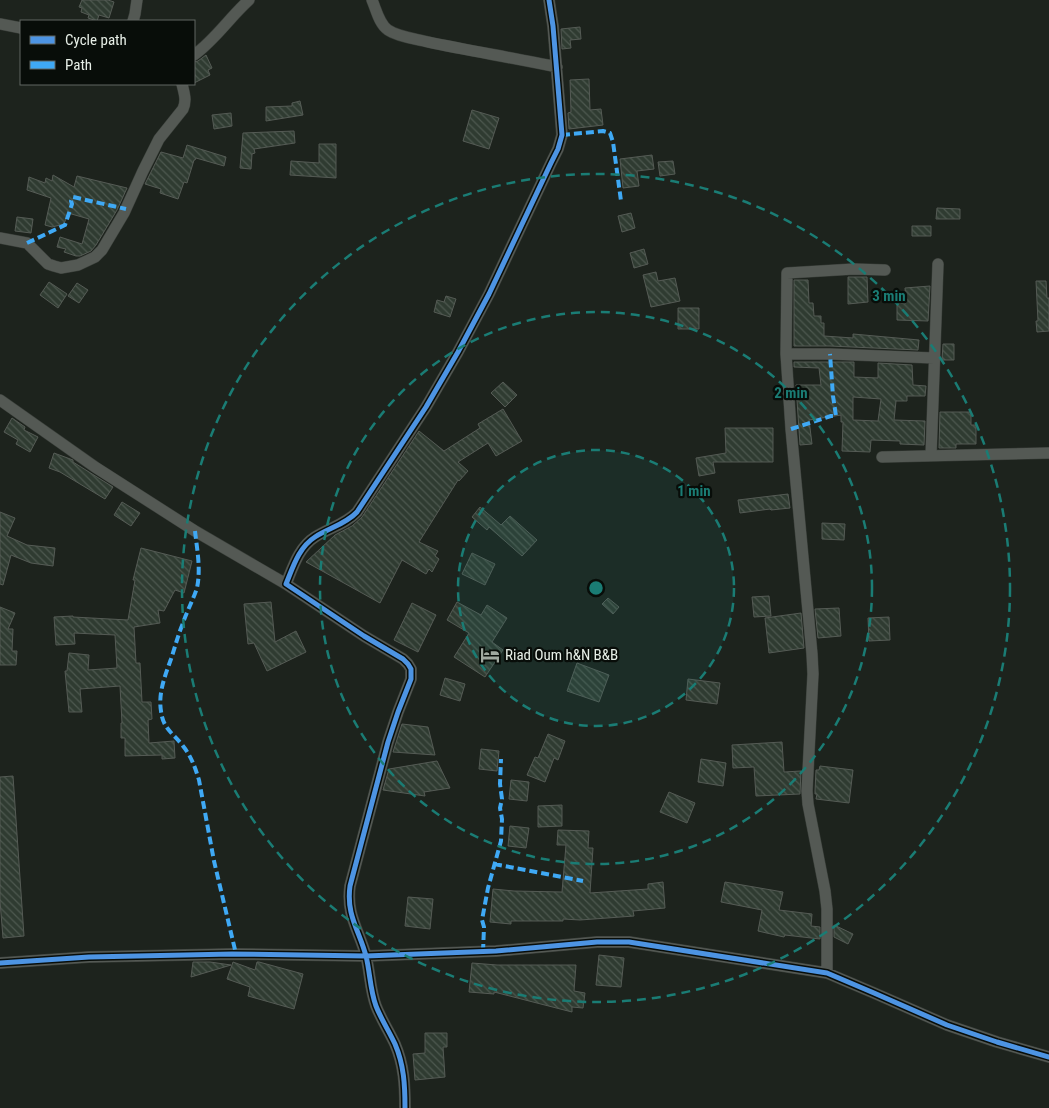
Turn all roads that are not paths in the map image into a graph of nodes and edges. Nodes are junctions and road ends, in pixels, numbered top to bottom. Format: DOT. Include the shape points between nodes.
graph roads {
  1 [pos="136,0"];
  2 [pos="249,0"];
  3 [pos="372,0"];
  4 [pos="549,0"];
  5 [pos="133,20"];
  6 [pos="0,24"];
  7 [pos="20,28"];
  8 [pos="195,54"];
  9 [pos="557,67"];
  10 [pos="182,85"];
  11 [pos="0,238"];
  12 [pos="938,264"];
  13 [pos="885,270"];
  14 [pos="786,354"];
  15 [pos="934,358"];
  16 [pos="0,400"];
  17 [pos="1049,453"];
  18 [pos="931,455"];
  19 [pos="882,457"];
  20 [pos="286,584"];
  21 [pos="366,956"];
  22 [pos="0,964"];
  23 [pos="826,973"];
  24 [pos="1049,1057"];
  25 [pos="406,1108"];
  1 -- 5 [label="street"];
  2 -- 8 [label="street"];
  3 -- 9 [label="street" via="383,25 392,32"];
  4 -- 9 [label="street"];
  6 -- 7 [label="street"];
  9 -- 20 [label="street" via="560,142 490,294 426,407 362,505 353,516 310,541 299,554"];
  10 -- 11 [label="street" via="183,109 159,139 124,213 95,257 78,265 60,268 48,264 27,243"];
  12 -- 15 [label="street"];
  13 -- 14 [label="street" via="787,273"];
  14 -- 15 [label="street"];
  14 -- 23 [label="street" via="813,674 807,797 826,891"];
  15 -- 18 [label="street"];
  16 -- 20 [label="street" via="95,467"];
  17 -- 18 [label="street"];
  18 -- 19 [label="street"];
  20 -- 21 [label="street" via="403,659 411,669 411,679 388,742 348,897 349,909"];
  21 -- 22 [label="street" via="89,957"];
  21 -- 23 [label="street" via="629,942"];
  21 -- 25 [label="street" via="375,1004 402,1063"];
  23 -- 24 [label="street" via="947,1025"];
}
